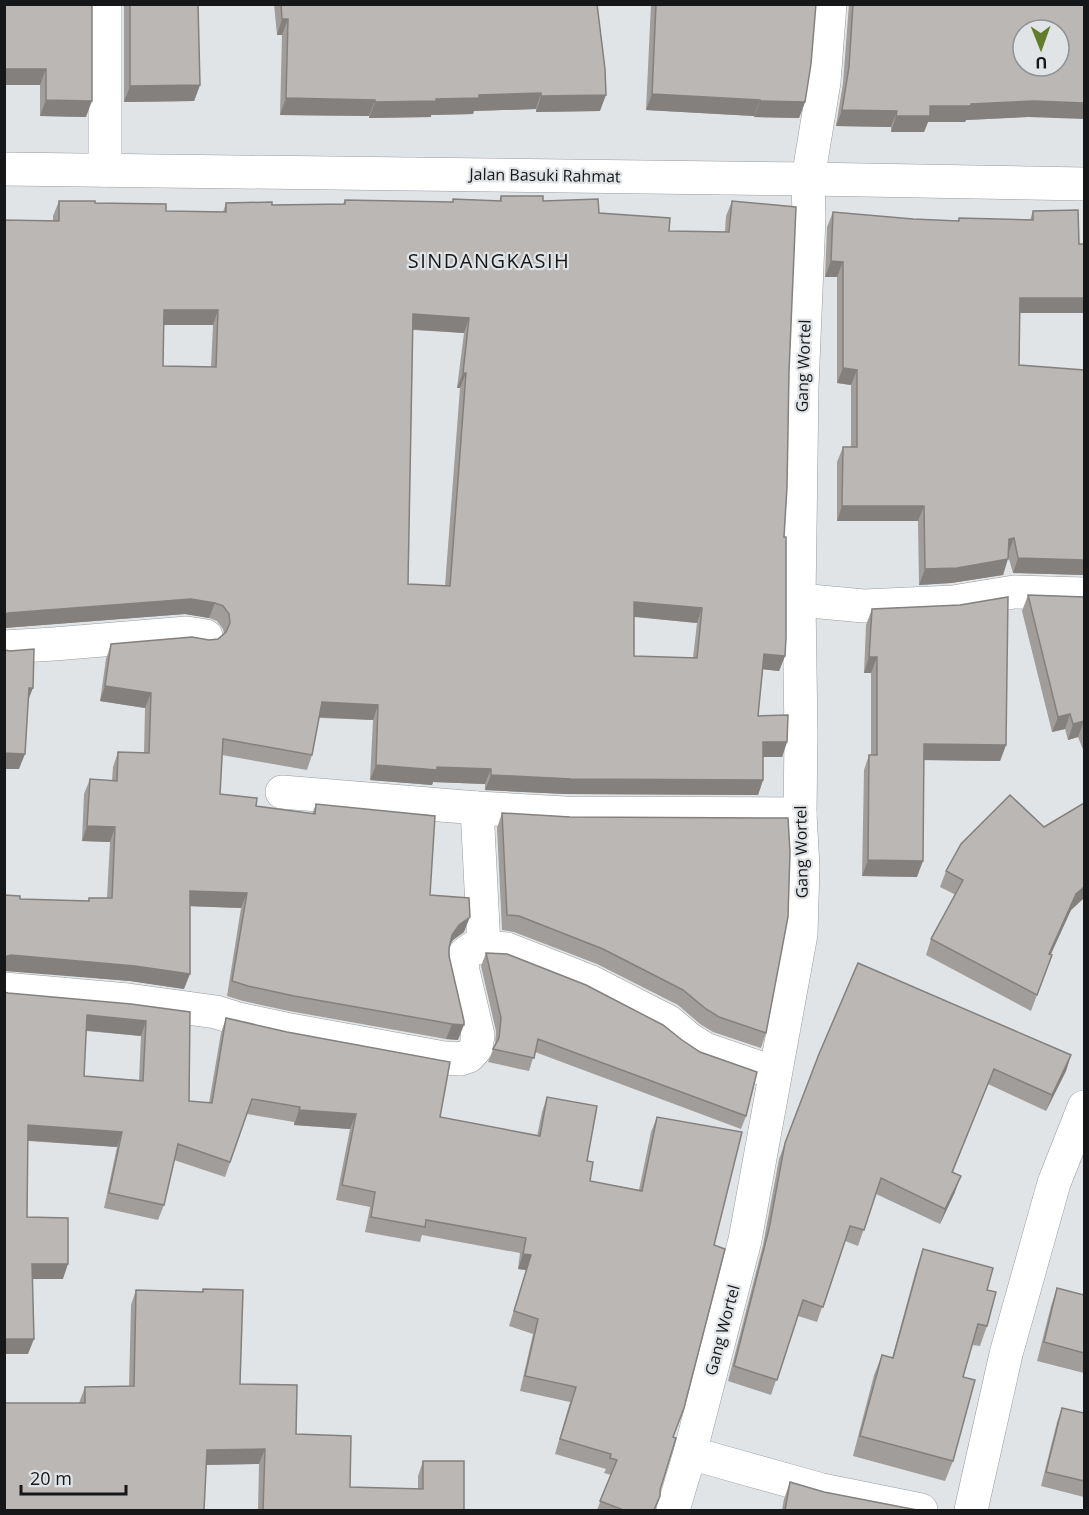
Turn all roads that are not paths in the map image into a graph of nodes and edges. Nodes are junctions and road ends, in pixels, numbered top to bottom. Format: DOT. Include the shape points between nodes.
graph roads {
  1 [pos="105,4"];
  2 [pos="830,4"];
  3 [pos="4,169"];
  4 [pos="105,170"];
  5 [pos="808,179"];
  6 [pos="1084,184"];
  7 [pos="1084,594"];
  8 [pos="799,600"];
  9 [pos="206,636"];
  10 [pos="4,647"];
  11 [pos="282,792"];
  12 [pos="477,808"];
  13 [pos="800,814"];
  14 [pos="484,947"];
  15 [pos="4,989"];
  16 [pos="775,1073"];
  17 [pos="1084,1107"];
  18 [pos="690,1453"];
  19 [pos="673,1510"];
  20 [pos="921,1510"];
  21 [pos="971,1510"];
  1 -- 4 [label="main road"];
  2 -- 5 [label="main road, Gang Wortel" via="824,82"];
  3 -- 4 [label="main road, Jalan Basuki Rahmat"];
  4 -- 5 [label="main road, Jalan Basuki Rahmat"];
  5 -- 6 [label="main road, Jalan Basuki Rahmat"];
  5 -- 8 [label="main road, Gang Wortel"];
  7 -- 8 [label="main road" via="1014,592 952,602 864,606"];
  8 -- 13 [label="main road, Gang Wortel"];
  9 -- 10 [label="main road" via="187,633"];
  11 -- 12 [label="main road"];
  12 -- 13 [label="main road" via="565,813"];
  12 -- 14 [label="main road"];
  13 -- 16 [label="main road, Gang Wortel" via="801,934"];
  14 -- 15 [label="main road" via="465,954 462,967 478,1035 470,1056 460,1059 285,1029 216,1012"];
  14 -- 16 [label="main road" via="507,949 590,981 669,1022 705,1049"];
  16 -- 18 [label="main road, Gang Wortel" via="745,1240"];
  17 -- 21 [label="main road" via="1051,1194 1006,1354"];
  18 -- 19 [label="main road, Gang Wortel"];
  18 -- 20 [label="main road" via="822,1490"];
}
